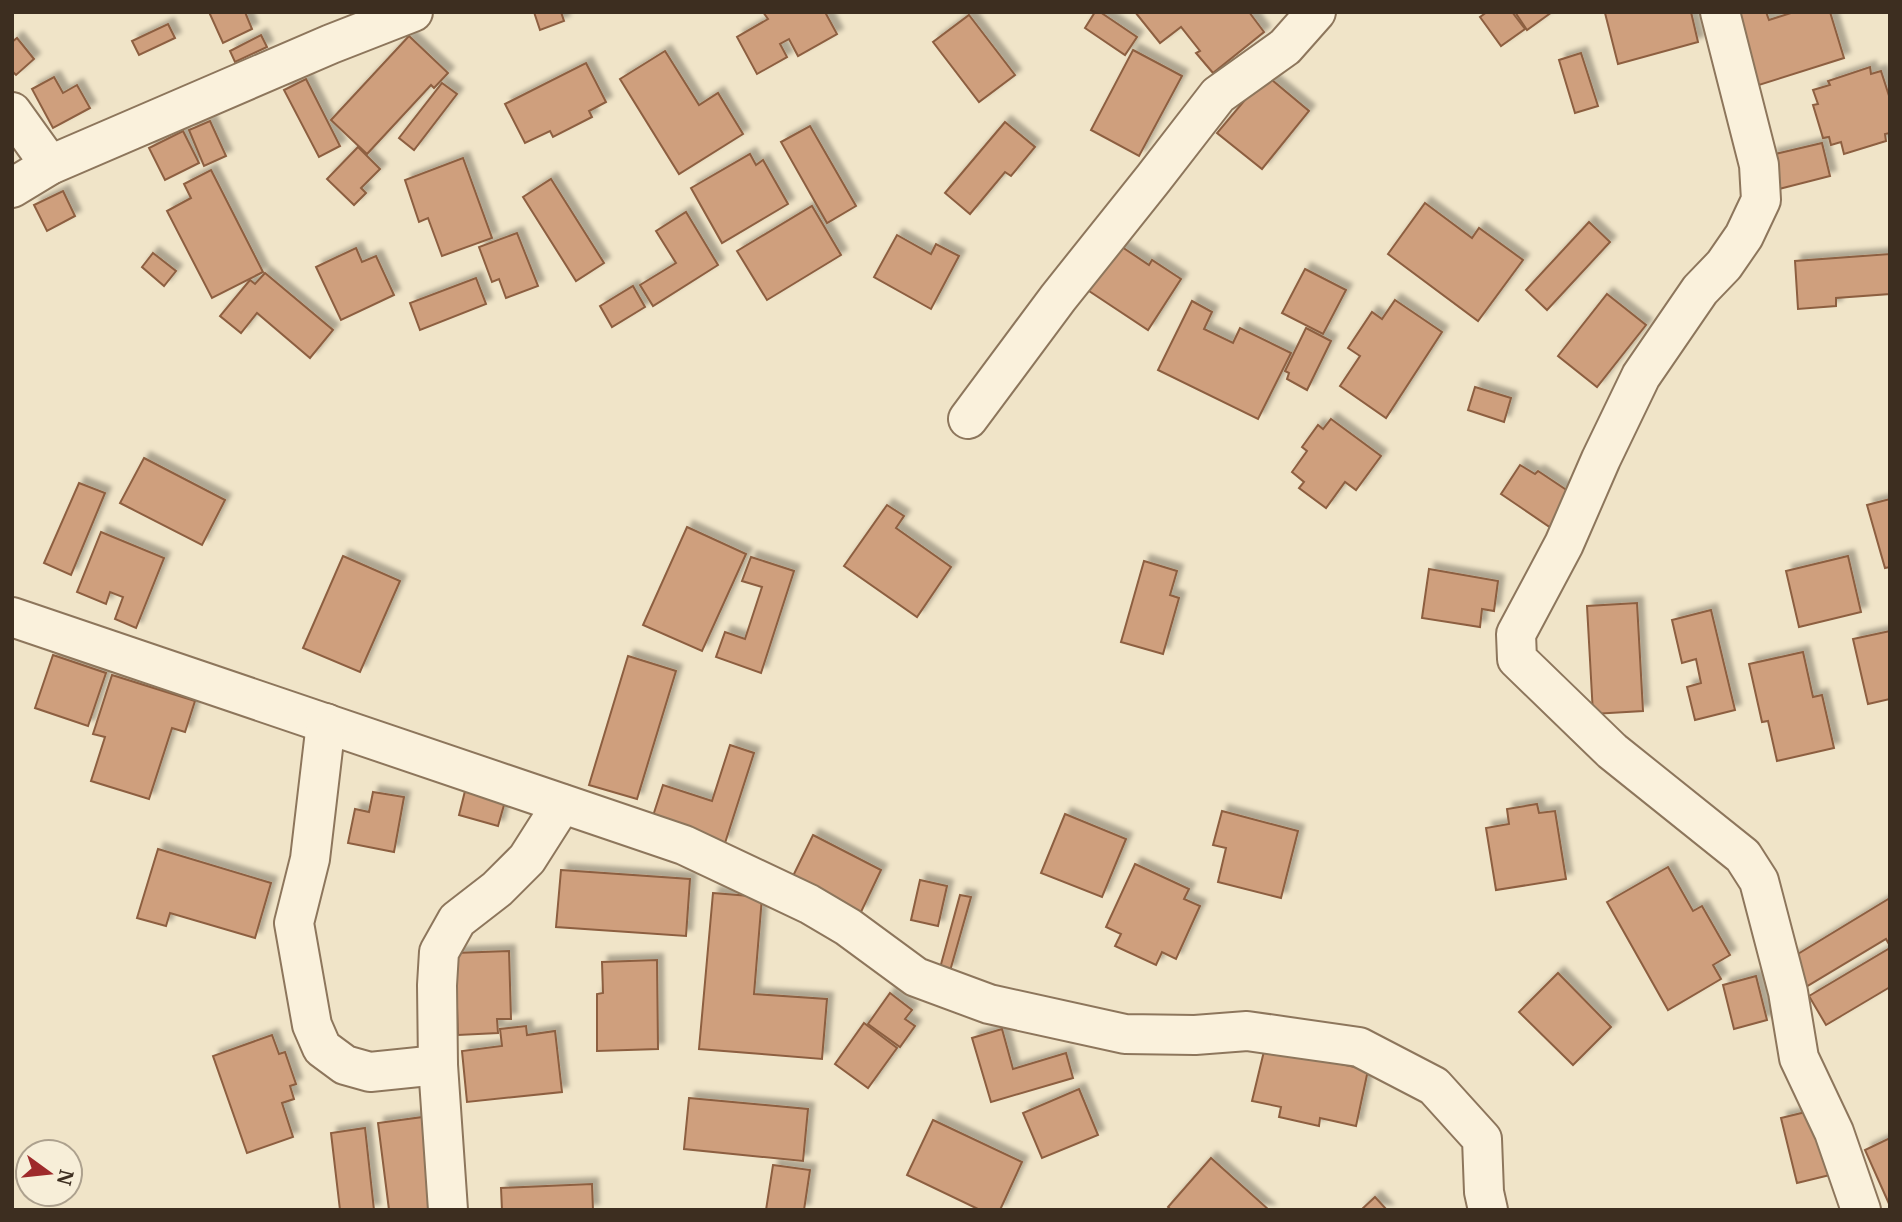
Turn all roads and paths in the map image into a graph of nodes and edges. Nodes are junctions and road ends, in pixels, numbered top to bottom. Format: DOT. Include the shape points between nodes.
graph roads {
  1 [pos="413,12"];
  2 [pos="1315,12"];
  3 [pos="1720,12"];
  4 [pos="12,112"];
  5 [pos="50,165"];
  6 [pos="12,188"];
  7 [pos="968,419"];
  8 [pos="12,617"];
  9 [pos="326,723"];
  10 [pos="562,804"];
  11 [pos="438,1065"];
  12 [pos="448,1210"];
  13 [pos="1488,1210"];
  14 [pos="1861,1210"];
  1 -- 5 [label="street"];
  2 -- 7 [label="street" via="1285,47 1218,95"];
  3 -- 14 [label="street" via="1759,165 1761,200 1744,236 1641,376 1564,544 1516,634 1517,659 1612,751 1744,856 1759,881 1788,992 1799,1058 1833,1132"];
  4 -- 5 [label="street"];
  5 -- 6 [label="street"];
  8 -- 9 [label="street"];
  9 -- 10 [label="street"];
  9 -- 11 [label="street" via="310,859 294,923 312,1025 322,1048 345,1065 370,1072"];
  10 -- 11 [label="street" via="527,859 457,920 439,952"];
  10 -- 13 [label="street" via="697,851 809,904 916,977 989,1004 1125,1034 1247,1031 1359,1047 1434,1086 1482,1139"];
  11 -- 12 [label="street"];
}
